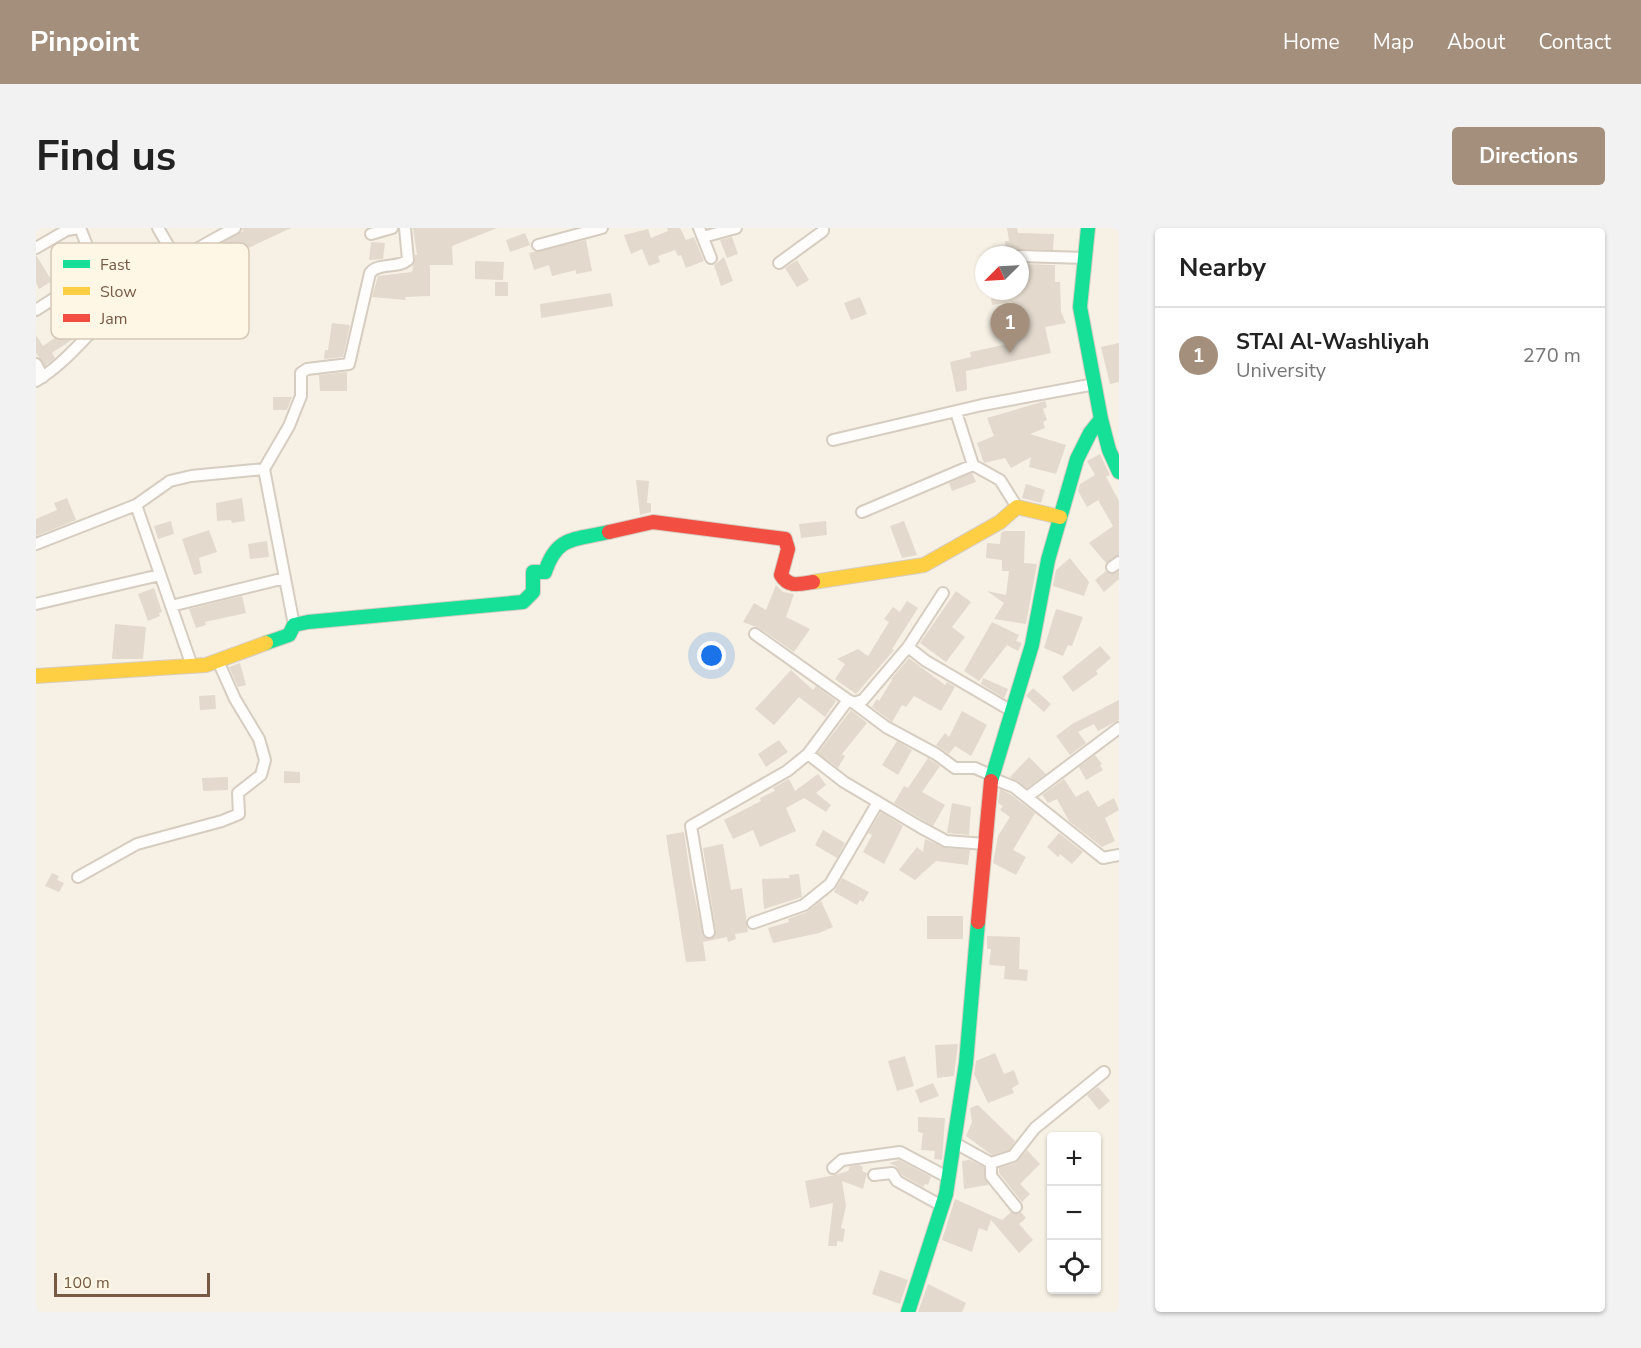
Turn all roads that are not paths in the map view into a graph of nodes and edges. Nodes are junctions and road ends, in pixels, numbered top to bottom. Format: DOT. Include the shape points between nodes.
graph roads {
  1 [pos="79,228"];
  2 [pos="158,228"];
  3 [pos="392,228"];
  4 [pos="602,228"];
  5 [pos="736,228"];
  6 [pos="823,228"];
  7 [pos="1088,228"];
  8 [pos="230,229"];
  9 [pos="406,233"];
  10 [pos="701,233"];
  11 [pos="371,234"];
  12 [pos="85,243"];
  13 [pos="167,243"];
  14 [pos="205,243"];
  15 [pos="538,245"];
  16 [pos="36,249"];
  17 [pos="1029,256"];
  18 [pos="711,258"];
  19 [pos="1085,258"];
  20 [pos="779,263"];
  21 [pos="51,300"];
  22 [pos="36,310"];
  23 [pos="82,339"];
  24 [pos="36,364"];
  25 [pos="40,379"];
  26 [pos="1095,384"];
  27 [pos="956,412"];
  28 [pos="1101,419"];
  29 [pos="833,440"];
  30 [pos="973,465"];
  31 [pos="264,469"];
  32 [pos="1119,472"];
  33 [pos="136,505"];
  34 [pos="1017,507"];
  35 [pos="862,512"];
  36 [pos="1060,517"];
  37 [pos="36,544"];
  38 [pos="160,575"];
  39 [pos="285,578"];
  40 [pos="943,594"];
  41 [pos="36,604"];
  42 [pos="171,606"];
  43 [pos="294,625"];
  44 [pos="755,634"];
  45 [pos="908,646"];
  46 [pos="218,661"];
  47 [pos="192,666"];
  48 [pos="36,676"];
  49 [pos="851,702"];
  50 [pos="1010,710"];
  51 [pos="1119,728"];
  52 [pos="808,754"];
  53 [pos="991,776"];
  54 [pos="1027,797"];
  55 [pos="878,802"];
  56 [pos="985,844"];
  57 [pos="1119,855"];
  58 [pos="78,877"];
  59 [pos="753,923"];
  60 [pos="708,932"];
  61 [pos="1104,1072"];
  62 [pos="955,1143"];
  63 [pos="991,1163"];
  64 [pos="832,1168"];
  65 [pos="874,1175"];
  66 [pos="949,1178"];
  67 [pos="942,1206"];
  68 [pos="1016,1207"];
  69 [pos="908,1312"];
  1 -- 12 [label="street"];
  1 -- 16 [label="street" via="67,230"];
  2 -- 13 [label="street"];
  3 -- 11 [label="street"];
  4 -- 15 [label="street"];
  5 -- 10 [label="street"];
  6 -- 20 [label="street"];
  7 -- 19 [label="street"];
  8 -- 14 [label="street"];
  9 -- 31 [label="street" via="408,257 404,264 372,270 349,364 300,373 301,396"];
  10 -- 18 [label="street"];
  17 -- 19 [label="street"];
  19 -- 26 [label="street" via="1080,307"];
  21 -- 22 [label="street"];
  23 -- 25 [label="street"];
  24 -- 25 [label="street"];
  26 -- 27 [label="street"];
  26 -- 28 [label="street"];
  27 -- 29 [label="street"];
  27 -- 30 [label="street"];
  28 -- 32 [label="street"];
  28 -- 36 [label="street" via="1083,445"];
  30 -- 34 [label="street" via="1000,480"];
  30 -- 35 [label="street"];
  31 -- 33 [label="street" via="181,478"];
  31 -- 39 [label="street"];
  33 -- 37 [label="street"];
  33 -- 38 [label="street"];
  34 -- 36 [label="street"];
  34 -- 43 [label="street" via="1000,522 924,565 792,585 782,575 788,549 785,539 653,522 559,544 545,572 533,572 532,592 523,602"];
  36 -- 50 [label="street" via="1032,645"];
  38 -- 41 [label="street"];
  38 -- 42 [label="street"];
  39 -- 42 [label="street"];
  39 -- 43 [label="street"];
  40 -- 45 [label="street"];
  42 -- 47 [label="street"];
  43 -- 46 [label="street" via="289,635"];
  44 -- 49 [label="street"];
  45 -- 49 [label="street" via="863,700"];
  45 -- 50 [label="street" via="926,661"];
  46 -- 47 [label="street"];
  46 -- 58 [label="street" via="259,739 265,760 261,775 238,793 239,814 137,844"];
  47 -- 48 [label="street"];
  49 -- 52 [label="street"];
  49 -- 53 [label="street" via="955,768 975,768"];
  50 -- 53 [label="street"];
  51 -- 54 [label="street"];
  52 -- 55 [label="street"];
  52 -- 60 [label="street" via="787,771 691,825"];
  53 -- 54 [label="street"];
  53 -- 56 [label="street"];
  54 -- 57 [label="street" via="1098,855 1108,859"];
  55 -- 56 [label="street" via="946,841"];
  55 -- 59 [label="street" via="830,884 804,904"];
  56 -- 62 [label="street"];
  61 -- 63 [label="street" via="1035,1128 1013,1156"];
  62 -- 63 [label="street"];
  62 -- 66 [label="street"];
  63 -- 68 [label="street" via="991,1176"];
  64 -- 66 [label="street" via="842,1160 900,1152"];
  65 -- 67 [label="street" via="892,1173 897,1182"];
  66 -- 67 [label="street"];
  67 -- 69 [label="street"];
}
